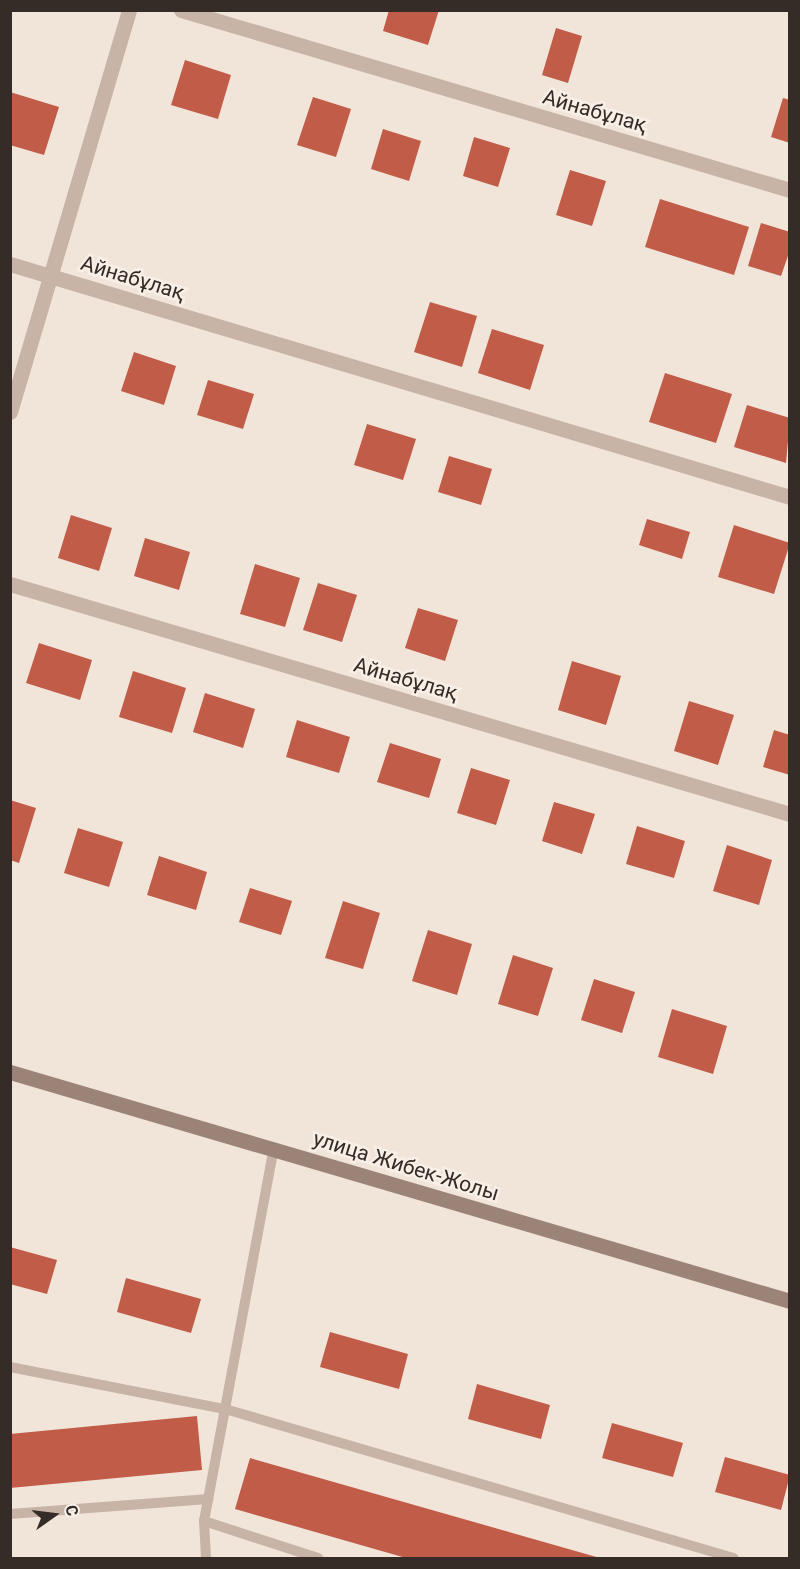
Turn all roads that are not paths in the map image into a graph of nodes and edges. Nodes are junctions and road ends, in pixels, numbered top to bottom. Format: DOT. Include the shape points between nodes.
graph roads {
  1 [pos="129,10"];
  2 [pos="181,10"];
  3 [pos="789,190"];
  4 [pos="10,264"];
  5 [pos="51,276"];
  6 [pos="10,412"];
  7 [pos="789,496"];
  8 [pos="10,584"];
  9 [pos="789,814"];
  10 [pos="10,1072"];
  11 [pos="273,1148"];
  12 [pos="789,1301"];
  13 [pos="10,1367"];
  14 [pos="225,1409"];
  15 [pos="208,1499"];
  16 [pos="10,1514"];
  17 [pos="204,1521"];
  18 [pos="206,1558"];
  19 [pos="318,1558"];
  20 [pos="734,1558"];
  1 -- 5 [label="street, Айнабұлақ"];
  2 -- 3 [label="street, Айнабұлақ"];
  4 -- 5 [label="street, Айнабұлақ"];
  5 -- 6 [label="street, Айнабұлақ"];
  5 -- 7 [label="street, Айнабұлақ"];
  8 -- 9 [label="street, Айнабұлақ"];
  10 -- 11 [label="street, улица Жибек-Жолы"];
  11 -- 12 [label="street, улица Жибек-Жолы"];
  11 -- 14 [label="lane"];
  13 -- 14 [label="lane"];
  14 -- 15 [label="lane"];
  14 -- 20 [label="lane"];
  15 -- 16 [label="lane"];
  15 -- 17 [label="lane"];
  17 -- 18 [label="lane"];
  17 -- 19 [label="lane"];
}
